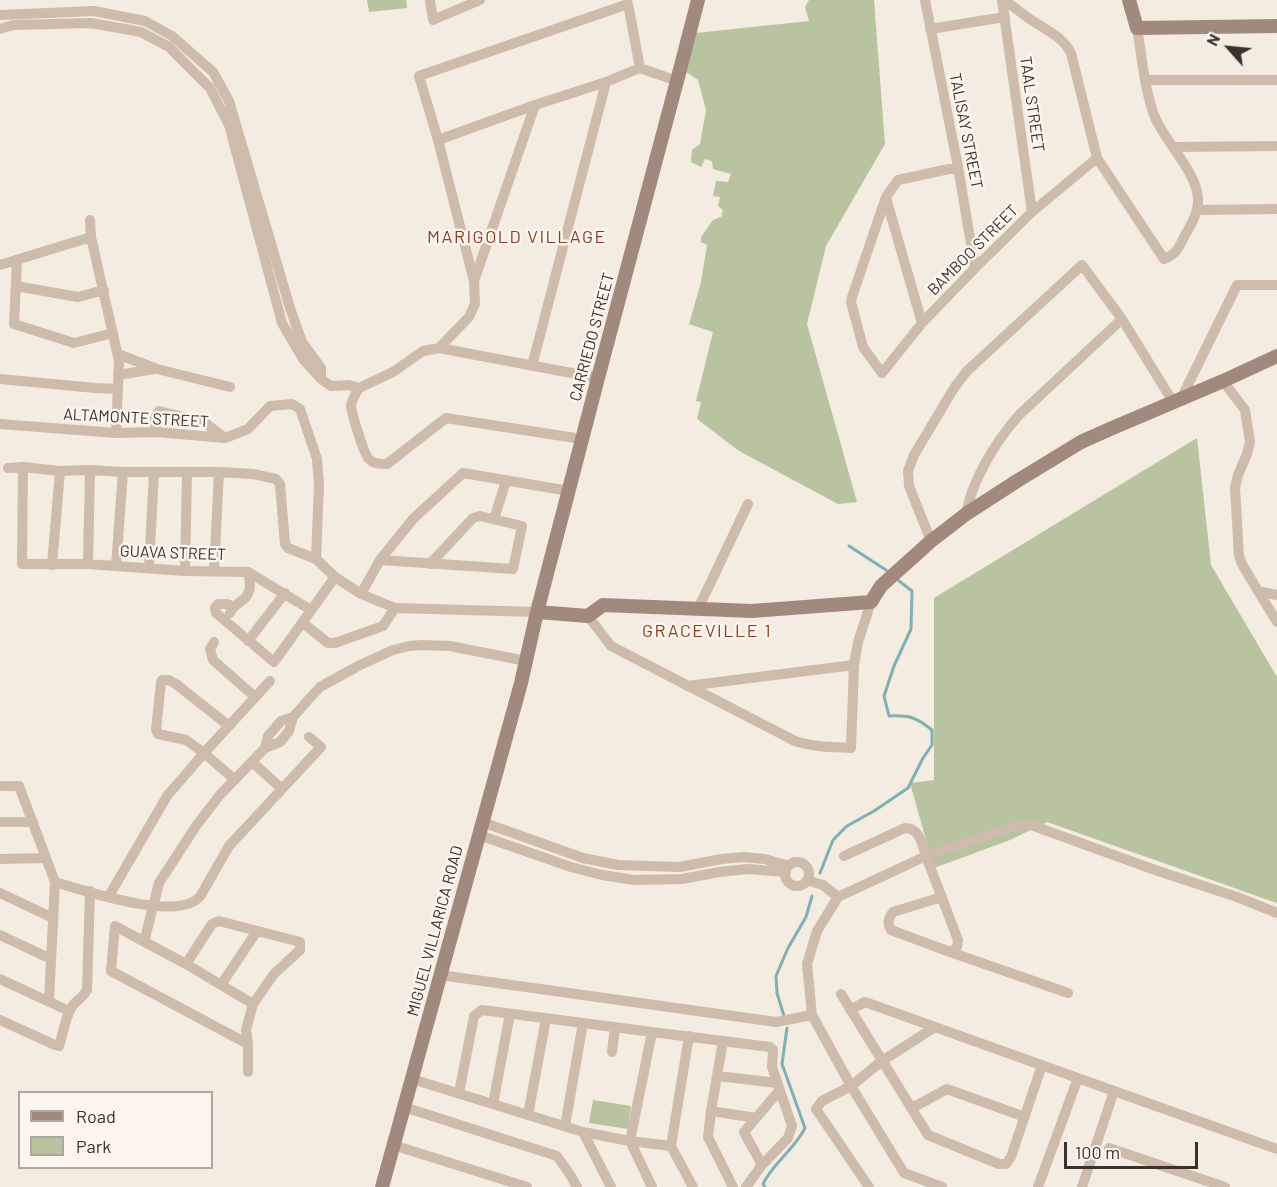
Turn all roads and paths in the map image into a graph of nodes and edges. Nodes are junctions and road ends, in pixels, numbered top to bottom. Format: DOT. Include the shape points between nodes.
graph roads {
  1 [pos="430,0"];
  2 [pos="480,0"];
  3 [pos="698,0"];
  4 [pos="925,0"];
  5 [pos="1003,0"];
  6 [pos="1129,0"];
  7 [pos="468,2"];
  8 [pos="0,15"];
  9 [pos="1005,17"];
  10 [pos="145,21"];
  11 [pos="1277,26"];
  12 [pos="0,28"];
  13 [pos="930,28"];
  14 [pos="1137,28"];
  15 [pos="141,32"];
  16 [pos="640,68"];
  17 [pos="1146,80"];
  18 [pos="1277,80"];
  19 [pos="678,81"];
  20 [pos="606,82"];
  21 [pos="535,105"];
  22 [pos="438,140"];
  23 [pos="1277,146"];
  24 [pos="1173,147"];
  25 [pos="1096,158"];
  26 [pos="958,167"];
  27 [pos="886,198"];
  28 [pos="1277,209"];
  29 [pos="1197,210"];
  30 [pos="1032,212"];
  31 [pos="90,220"];
  32 [pos="92,237"];
  33 [pos="17,260"];
  34 [pos="0,265"];
  35 [pos="975,268"];
  36 [pos="474,281"];
  37 [pos="1277,285"];
  38 [pos="16,286"];
  39 [pos="104,290"];
  40 [pos="1122,319"];
  41 [pos="922,323"];
  42 [pos="113,333"];
  43 [pos="439,348"];
  44 [pos="118,354"];
  45 [pos="1277,356"];
  46 [pos="532,366"];
  47 [pos="157,369"];
  48 [pos="321,374"];
  49 [pos="118,375"];
  50 [pos="598,378"];
  51 [pos="0,379"];
  52 [pos="1223,381"];
  53 [pos="230,387"];
  54 [pos="359,388"];
  55 [pos="118,389"];
  56 [pos="1177,400"];
  57 [pos="0,424"];
  58 [pos="156,432"];
  59 [pos="116,433"];
  60 [pos="225,438"];
  61 [pos="582,439"];
  62 [pos="23,467"];
  63 [pos="8,468"];
  64 [pos="90,470"];
  65 [pos="60,471"];
  66 [pos="123,472"];
  67 [pos="154,472"];
  68 [pos="219,472"];
  69 [pos="188,473"];
  70 [pos="506,481"];
  71 [pos="569,491"];
  72 [pos="748,504"];
  73 [pos="966,514"];
  74 [pos="494,519"];
  75 [pos="931,541"];
  76 [pos="316,559"];
  77 [pos="380,560"];
  78 [pos="88,564"];
  79 [pos="430,564"];
  80 [pos="52,565"];
  81 [pos="116,566"];
  82 [pos="149,568"];
  83 [pos="185,571"];
  84 [pos="214,571"];
  85 [pos="248,572"];
  86 [pos="336,577"];
  87 [pos="1258,591"];
  88 [pos="285,593"];
  89 [pos="361,594"];
  90 [pos="1277,595"];
  91 [pos="871,602"];
  92 [pos="231,608"];
  93 [pos="395,608"];
  94 [pos="698,609"];
  95 [pos="312,610"];
  96 [pos="537,612"];
  97 [pos="588,616"];
  98 [pos="226,621"];
  99 [pos="1277,622"];
  100 [pos="303,623"];
  101 [pos="248,641"];
  102 [pos="214,642"];
  103 [pos="526,661"];
  104 [pos="854,665"];
  105 [pos="270,681"];
  106 [pos="521,683"];
  107 [pos="687,686"];
  108 [pos="255,697"];
  109 [pos="229,726"];
  110 [pos="309,737"];
  111 [pos="204,753"];
  112 [pos="252,762"];
  113 [pos="235,780"];
  114 [pos="0,786"];
  115 [pos="282,789"];
  116 [pos="0,822"];
  117 [pos="33,822"];
  118 [pos="480,828"];
  119 [pos="844,856"];
  120 [pos="926,856"];
  121 [pos="46,858"];
  122 [pos="0,859"];
  123 [pos="787,869"];
  124 [pos="807,880"];
  125 [pos="55,882"];
  126 [pos="90,891"];
  127 [pos="0,893"];
  128 [pos="109,897"];
  129 [pos="838,897"];
  130 [pos="942,897"];
  131 [pos="154,906"];
  132 [pos="1277,913"];
  133 [pos="53,918"];
  134 [pos="257,931"];
  135 [pos="0,935"];
  136 [pos="144,942"];
  137 [pos="950,952"];
  138 [pos="51,959"];
  139 [pos="186,964"];
  140 [pos="440,975"];
  141 [pos="0,979"];
  142 [pos="221,985"];
  143 [pos="1068,993"];
  144 [pos="841,994"];
  145 [pos="49,1002"];
  146 [pos="253,1004"];
  147 [pos="850,1010"];
  148 [pos="69,1011"];
  149 [pos="510,1014"];
  150 [pos="812,1015"];
  151 [pos="546,1019"];
  152 [pos="0,1020"];
  153 [pos="584,1023"];
  154 [pos="935,1027"];
  155 [pos="615,1028"];
  156 [pos="652,1032"];
  157 [pos="689,1036"];
  158 [pos="723,1041"];
  159 [pos="248,1044"];
  160 [pos="612,1052"];
  161 [pos="882,1061"];
  162 [pos="1042,1065"];
  163 [pos="248,1072"];
  164 [pos="718,1076"];
  165 [pos="1078,1078"];
  166 [pos="412,1079"];
  167 [pos="851,1086"];
  168 [pos="778,1087"];
  169 [pos="1114,1091"];
  170 [pos="459,1093"];
  171 [pos="493,1104"];
  172 [pos="404,1107"];
  173 [pos="912,1108"];
  174 [pos="711,1111"];
  175 [pos="528,1115"];
  176 [pos="1024,1117"];
  177 [pos="756,1118"];
  178 [pos="565,1126"];
  179 [pos="583,1132"];
  180 [pos="630,1142"];
  181 [pos="393,1145"];
  182 [pos="671,1146"];
  183 [pos="1109,1148"];
  184 [pos="1277,1149"];
  185 [pos="762,1165"];
  186 [pos="382,1187"];
  187 [pos="527,1187"];
  188 [pos="578,1187"];
  189 [pos="611,1187"];
  190 [pos="652,1187"];
  191 [pos="693,1187"];
  192 [pos="734,1187"];
  193 [pos="746,1187"];
  194 [pos="869,1187"];
  195 [pos="942,1187"];
  196 [pos="1038,1187"];
  197 [pos="1082,1187"];
  198 [pos="1225,1187"];
  1 -- 7 [label="street" via="433,20"];
  2 -- 7 [label="street"];
  3 -- 19 [label="main road, CARRIEDO STREET"];
  4 -- 13 [label="street, TALISAY STREET"];
  5 -- 9 [label="street, TAAL STREET"];
  5 -- 25 [label="street" via="1067,45"];
  6 -- 14 [label="main road"];
  8 -- 10 [label="street" via="94,11"];
  9 -- 13 [label="street"];
  9 -- 30 [label="street, TAAL STREET"];
  10 -- 15 [label="street"];
  10 -- 48 [label="street" via="172,36 213,72 229,101 290,308 302,342"];
  11 -- 14 [label="main road"];
  12 -- 15 [label="street" via="91,23"];
  13 -- 26 [label="street, TALISAY STREET"];
  14 -- 17 [label="street"];
  15 -- 48 [label="street" via="169,47 210,88 229,125 282,323 303,359"];
  16 -- 19 [label="street"];
  16 -- 20 [label="street"];
  16 -- 22 [label="street" via="628,4 419,76"];
  17 -- 18 [label="street"];
  17 -- 24 [label="street" via="1154,115"];
  19 -- 50 [label="main road, CARRIEDO STREET"];
  20 -- 21 [label="street"];
  20 -- 46 [label="street"];
  21 -- 22 [label="street"];
  21 -- 36 [label="street"];
  22 -- 36 [label="street"];
  23 -- 24 [label="street"];
  24 -- 29 [label="street" via="1197,190"];
  25 -- 29 [label="street" via="1164,259 1177,251"];
  25 -- 30 [label="street, BAMBOO STREET"];
  26 -- 27 [label="street" via="898,180"];
  26 -- 35 [label="street, TALISAY STREET"];
  27 -- 41 [label="street"];
  27 -- 41 [label="street, BAMBOO STREET" via="851,302 863,347 882,373"];
  28 -- 29 [label="street"];
  30 -- 35 [label="street, BAMBOO STREET"];
  31 -- 32 [label="street"];
  32 -- 33 [label="street"];
  32 -- 39 [label="street"];
  33 -- 34 [label="street"];
  33 -- 38 [label="street"];
  35 -- 41 [label="street, BAMBOO STREET"];
  36 -- 43 [label="street" via="476,304 469,317"];
  37 -- 56 [label="street" via="1237,285"];
  38 -- 39 [label="street" via="78,297"];
  38 -- 42 [label="street" via="14,324 74,343"];
  39 -- 42 [label="street"];
  40 -- 56 [label="street"];
  40 -- 73 [label="street" via="1009,426 974,484"];
  40 -- 75 [label="street" via="1082,265 967,371 908,471 909,486"];
  42 -- 44 [label="street"];
  43 -- 46 [label="street"];
  43 -- 54 [label="street" via="423,351 393,372"];
  44 -- 47 [label="street"];
  44 -- 49 [label="street"];
  45 -- 52 [label="main road"];
  46 -- 50 [label="street"];
  47 -- 49 [label="street"];
  47 -- 53 [label="street"];
  48 -- 54 [label="street" via="331,386"];
  49 -- 55 [label="street"];
  50 -- 61 [label="main road, CARRIEDO STREET"];
  51 -- 55 [label="street"];
  52 -- 56 [label="main road"];
  52 -- 87 [label="street" via="1245,410 1249,427 1250,442 1235,488 1236,510 1239,555"];
  54 -- 61 [label="street" via="352,412 365,455 378,464 387,464 446,418"];
  55 -- 59 [label="street"];
  56 -- 73 [label="main road" via="1081,442"];
  57 -- 59 [label="street, ALTAMONTE STREET"];
  58 -- 59 [label="street, ALTAMONTE STREET"];
  58 -- 60 [label="street, ALTAMONTE STREET"];
  58 -- 60 [label="street" via="155,417 159,411 204,422"];
  60 -- 76 [label="street, ALTAMONTE STREET" via="248,429 270,406 291,404 300,409 317,459"];
  61 -- 71 [label="main road, CARRIEDO STREET"];
  62 -- 63 [label="street"];
  62 -- 65 [label="street"];
  62 -- 80 [label="street, GUAVA STREET" via="22,564"];
  64 -- 65 [label="street"];
  64 -- 66 [label="street"];
  64 -- 78 [label="street"];
  65 -- 80 [label="street"];
  66 -- 67 [label="street"];
  66 -- 81 [label="street"];
  67 -- 69 [label="street"];
  67 -- 82 [label="street"];
  68 -- 69 [label="street"];
  68 -- 76 [label="street" via="276,479 285,544"];
  68 -- 84 [label="street"];
  69 -- 83 [label="street"];
  70 -- 71 [label="street"];
  70 -- 74 [label="street"];
  70 -- 77 [label="street" via="463,473 413,519"];
  71 -- 96 [label="main road, CARRIEDO STREET"];
  72 -- 94 [label="street"];
  73 -- 75 [label="main road"];
  74 -- 79 [label="street" via="473,518"];
  74 -- 79 [label="street" via="522,526 513,569"];
  75 -- 91 [label="main road" via="881,586"];
  76 -- 86 [label="street"];
  77 -- 79 [label="street"];
  77 -- 89 [label="street"];
  78 -- 80 [label="street, GUAVA STREET"];
  78 -- 81 [label="street, GUAVA STREET"];
  81 -- 82 [label="street, GUAVA STREET"];
  82 -- 83 [label="street, GUAVA STREET"];
  83 -- 84 [label="street, GUAVA STREET"];
  84 -- 85 [label="street, GUAVA STREET"];
  85 -- 88 [label="street, GUAVA STREET"];
  85 -- 92 [label="street" via="249,592"];
  86 -- 89 [label="street"];
  86 -- 95 [label="street"];
  87 -- 90 [label="street"];
  87 -- 99 [label="street"];
  88 -- 95 [label="street, GUAVA STREET"];
  88 -- 101 [label="street"];
  89 -- 93 [label="street"];
  91 -- 94 [label="main road" via="752,611"];
  91 -- 104 [label="street"];
  92 -- 98 [label="street"];
  92 -- 98 [label="street" via="218,604 214,608"];
  93 -- 96 [label="street"];
  93 -- 100 [label="street" via="383,626 332,644"];
  94 -- 97 [label="main road" via="603,605"];
  95 -- 100 [label="street"];
  96 -- 97 [label="main road"];
  96 -- 103 [label="main road, CARRIEDO STREET"];
  97 -- 107 [label="street" via="611,646"];
  98 -- 101 [label="street"];
  100 -- 101 [label="street" via="274,662"];
  102 -- 108 [label="street" via="210,650 213,660"];
  103 -- 106 [label="main road, CARRIEDO STREET"];
  103 -- 112 [label="street" via="450,646 393,650 320,687 293,717 280,742 265,748"];
  104 -- 107 [label="street"];
  104 -- 107 [label="street" via="851,748 795,741"];
  105 -- 108 [label="street"];
  106 -- 118 [label="main road, MIGUEL VILLARICA ROAD"];
  108 -- 109 [label="street"];
  109 -- 111 [label="street"];
  109 -- 111 [label="street" via="176,684 162,680 158,734 186,740"];
  110 -- 115 [label="street" via="321,747"];
  111 -- 113 [label="street"];
  111 -- 128 [label="street" via="167,796"];
  112 -- 113 [label="street"];
  112 -- 115 [label="street"];
  113 -- 131 [label="street" via="196,826 172,863 159,884"];
  114 -- 117 [label="street" via="20,786"];
  115 -- 131 [label="street" via="229,846 198,900 182,906"];
  116 -- 117 [label="street"];
  117 -- 121 [label="street"];
  118 -- 123 [label="street" via="618,865 679,867 743,857 765,858"];
  118 -- 140 [label="main road, MIGUEL VILLARICA ROAD"];
  119 -- 120 [label="street" via="912,828"];
  120 -- 129 [label="street"];
  120 -- 130 [label="street"];
  120 -- 132 [label="street" via="1020,825 1031,825"];
  121 -- 122 [label="street"];
  121 -- 125 [label="street"];
  123 -- 124 [label="street" via="795,863 802,864 808,873"];
  123 -- 124 [label="street" via="786,879 791,885 798,886"];
  124 -- 129 [label="street" via="823,885"];
  125 -- 126 [label="street"];
  125 -- 133 [label="street"];
  126 -- 128 [label="street"];
  126 -- 148 [label="street" via="87,990"];
  127 -- 133 [label="street"];
  128 -- 131 [label="street"];
  129 -- 150 [label="street" via="817,931 807,964"];
  130 -- 137 [label="street" via="958,940 957,948"];
  130 -- 137 [label="street" via="893,912 888,924 891,930"];
  131 -- 136 [label="street"];
  133 -- 138 [label="street"];
  134 -- 139 [label="street" via="219,921 212,924"];
  134 -- 142 [label="street"];
  134 -- 146 [label="street" via="300,942 300,950 274,974"];
  135 -- 138 [label="street"];
  136 -- 139 [label="street"];
  136 -- 159 [label="street" via="115,926 111,971"];
  137 -- 143 [label="street"];
  138 -- 145 [label="street"];
  139 -- 142 [label="street"];
  140 -- 150 [label="street" via="776,1023"];
  140 -- 166 [label="main road, MIGUEL VILLARICA ROAD"];
  141 -- 145 [label="street"];
  142 -- 146 [label="street"];
  144 -- 147 [label="street"];
  145 -- 148 [label="street"];
  146 -- 159 [label="street" via="246,1030"];
  147 -- 154 [label="street" via="866,1002"];
  147 -- 161 [label="street"];
  148 -- 152 [label="street" via="57,1046"];
  149 -- 151 [label="street"];
  149 -- 170 [label="street" via="482,1010 474,1016"];
  149 -- 171 [label="street"];
  150 -- 167 [label="street"];
  151 -- 153 [label="street"];
  151 -- 175 [label="street"];
  153 -- 155 [label="street"];
  153 -- 178 [label="street"];
  154 -- 161 [label="street"];
  154 -- 162 [label="street"];
  155 -- 156 [label="street"];
  155 -- 160 [label="street"];
  156 -- 157 [label="street"];
  156 -- 180 [label="street"];
  157 -- 158 [label="street"];
  157 -- 182 [label="street"];
  158 -- 164 [label="street"];
  158 -- 168 [label="street" via="770,1047"];
  159 -- 163 [label="street"];
  161 -- 167 [label="street"];
  161 -- 173 [label="street"];
  162 -- 165 [label="street"];
  162 -- 176 [label="street"];
  164 -- 168 [label="street"];
  164 -- 174 [label="street"];
  165 -- 169 [label="street"];
  165 -- 196 [label="street"];
  166 -- 170 [label="street"];
  166 -- 172 [label="main road, MIGUEL VILLARICA ROAD"];
  167 -- 194 [label="street" via="822,1101 816,1109"];
  167 -- 195 [label="street" via="904,1173"];
  168 -- 177 [label="street"];
  168 -- 185 [label="street" via="792,1126 788,1138"];
  169 -- 184 [label="street"];
  169 -- 197 [label="street"];
  170 -- 171 [label="street"];
  171 -- 175 [label="street"];
  172 -- 181 [label="main road, MIGUEL VILLARICA ROAD"];
  172 -- 188 [label="street" via="557,1156"];
  173 -- 176 [label="street" via="947,1089"];
  173 -- 176 [label="street" via="928,1135 999,1164 1006,1164 1011,1157"];
  174 -- 177 [label="street"];
  174 -- 192 [label="street" via="708,1137"];
  175 -- 178 [label="street"];
  177 -- 185 [label="street" via="744,1132"];
  178 -- 179 [label="street"];
  179 -- 180 [label="street"];
  179 -- 189 [label="street"];
  180 -- 182 [label="street"];
  180 -- 190 [label="street"];
  181 -- 186 [label="main road, MIGUEL VILLARICA ROAD"];
  181 -- 187 [label="street"];
  182 -- 191 [label="street"];
  183 -- 198 [label="street"];
  185 -- 193 [label="street"];
}
